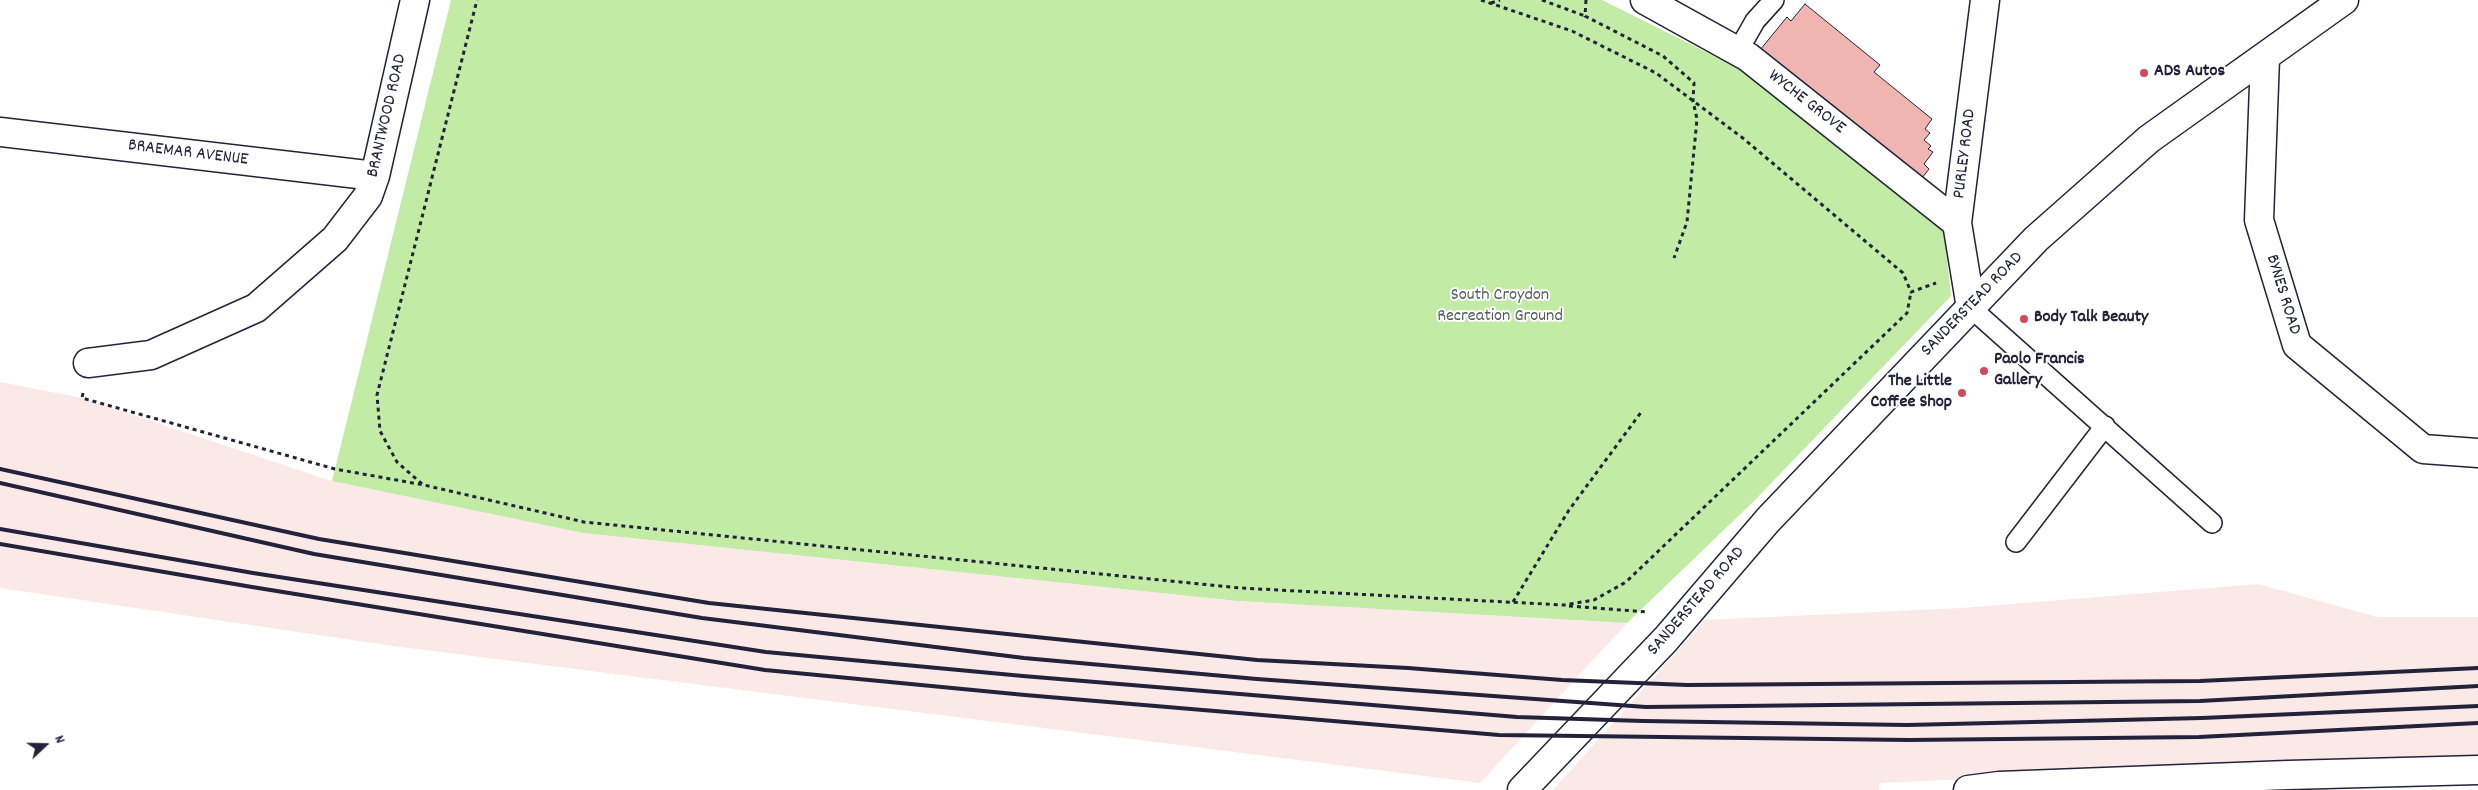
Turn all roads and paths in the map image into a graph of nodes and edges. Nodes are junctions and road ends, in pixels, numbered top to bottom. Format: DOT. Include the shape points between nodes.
graph roads {
  1 [pos="415,0"];
  2 [pos="477,0"];
  3 [pos="1481,0"];
  4 [pos="1500,0"];
  5 [pos="1542,0"];
  6 [pos="1586,0"];
  7 [pos="1645,0"];
  8 [pos="1774,0"];
  9 [pos="1985,0"];
  10 [pos="2344,0"];
  11 [pos="1491,4"];
  12 [pos="1585,16"];
  13 [pos="1738,52"];
  14 [pos="2265,58"];
  15 [pos="1693,101"];
  16 [pos="0,132"];
  17 [pos="376,176"];
  18 [pos="1957,223"];
  19 [pos="1674,258"];
  20 [pos="1965,273"];
  21 [pos="1911,292"];
  22 [pos="1970,308"];
  23 [pos="88,363"];
  24 [pos="1642,411"];
  25 [pos="2105,426"];
  26 [pos="2478,453"];
  27 [pos="424,485"];
  28 [pos="2212,524"];
  29 [pos="2016,542"];
  30 [pos="1513,602"];
  31 [pos="1564,605"];
  32 [pos="1687,615"];
  33 [pos="2478,770"];
  34 [pos="1525,789"];
  35 [pos="1968,790"];
  1 -- 17 [label="street, BRANTWOOD ROAD"];
  2 -- 27 [label="path" via="377,395 380,431 397,462"];
  3 -- 11 [label="path"];
  4 -- 11 [label="path"];
  5 -- 12 [label="path"];
  6 -- 12 [label="path"];
  7 -- 13 [label="street, WYCHE GROVE"];
  8 -- 13 [label="lane" via="1755,21"];
  9 -- 18 [label="street, PURLEY ROAD"];
  10 -- 14 [label="street, SANDERSTEAD ROAD"];
  11 -- 15 [label="path" via="1572,31 1656,73"];
  12 -- 15 [label="path" via="1663,56 1694,83"];
  13 -- 18 [label="street, WYCHE GROVE"];
  14 -- 22 [label="street, SANDERSTEAD ROAD" via="2149,139 2036,239"];
  14 -- 26 [label="street, BYNES ROAD" via="2259,220 2297,345 2423,449"];
  15 -- 19 [label="path" via="1697,119 1687,222"];
  15 -- 21 [label="path" via="1903,273"];
  16 -- 17 [label="street, BRAEMAR AVENUE"];
  17 -- 23 [label="street, BRANTWOOD ROAD" via="368,196 335,238 256,308 151,354"];
  18 -- 20 [label="street, PURLEY ROAD"];
  20 -- 21 [label="path"];
  20 -- 22 [label="street, PURLEY ROAD"];
  21 -- 31 [label="path" via="1907,313 1626,582 1594,600"];
  22 -- 25 [label="lane"];
  22 -- 32 [label="street, SANDERSTEAD ROAD" via="1768,520"];
  23 -- 27 [label="path" via="82,398 334,469"];
  24 -- 30 [label="path" via="1569,510"];
  25 -- 28 [label="lane"];
  25 -- 29 [label="lane"];
  27 -- 30 [label="path" via="584,522 1240,588"];
  30 -- 31 [label="path"];
  31 -- 32 [label="path"];
  32 -- 34 [label="street, SANDERSTEAD ROAD"];
  33 -- 35 [label="street" via="2288,774"];
}
